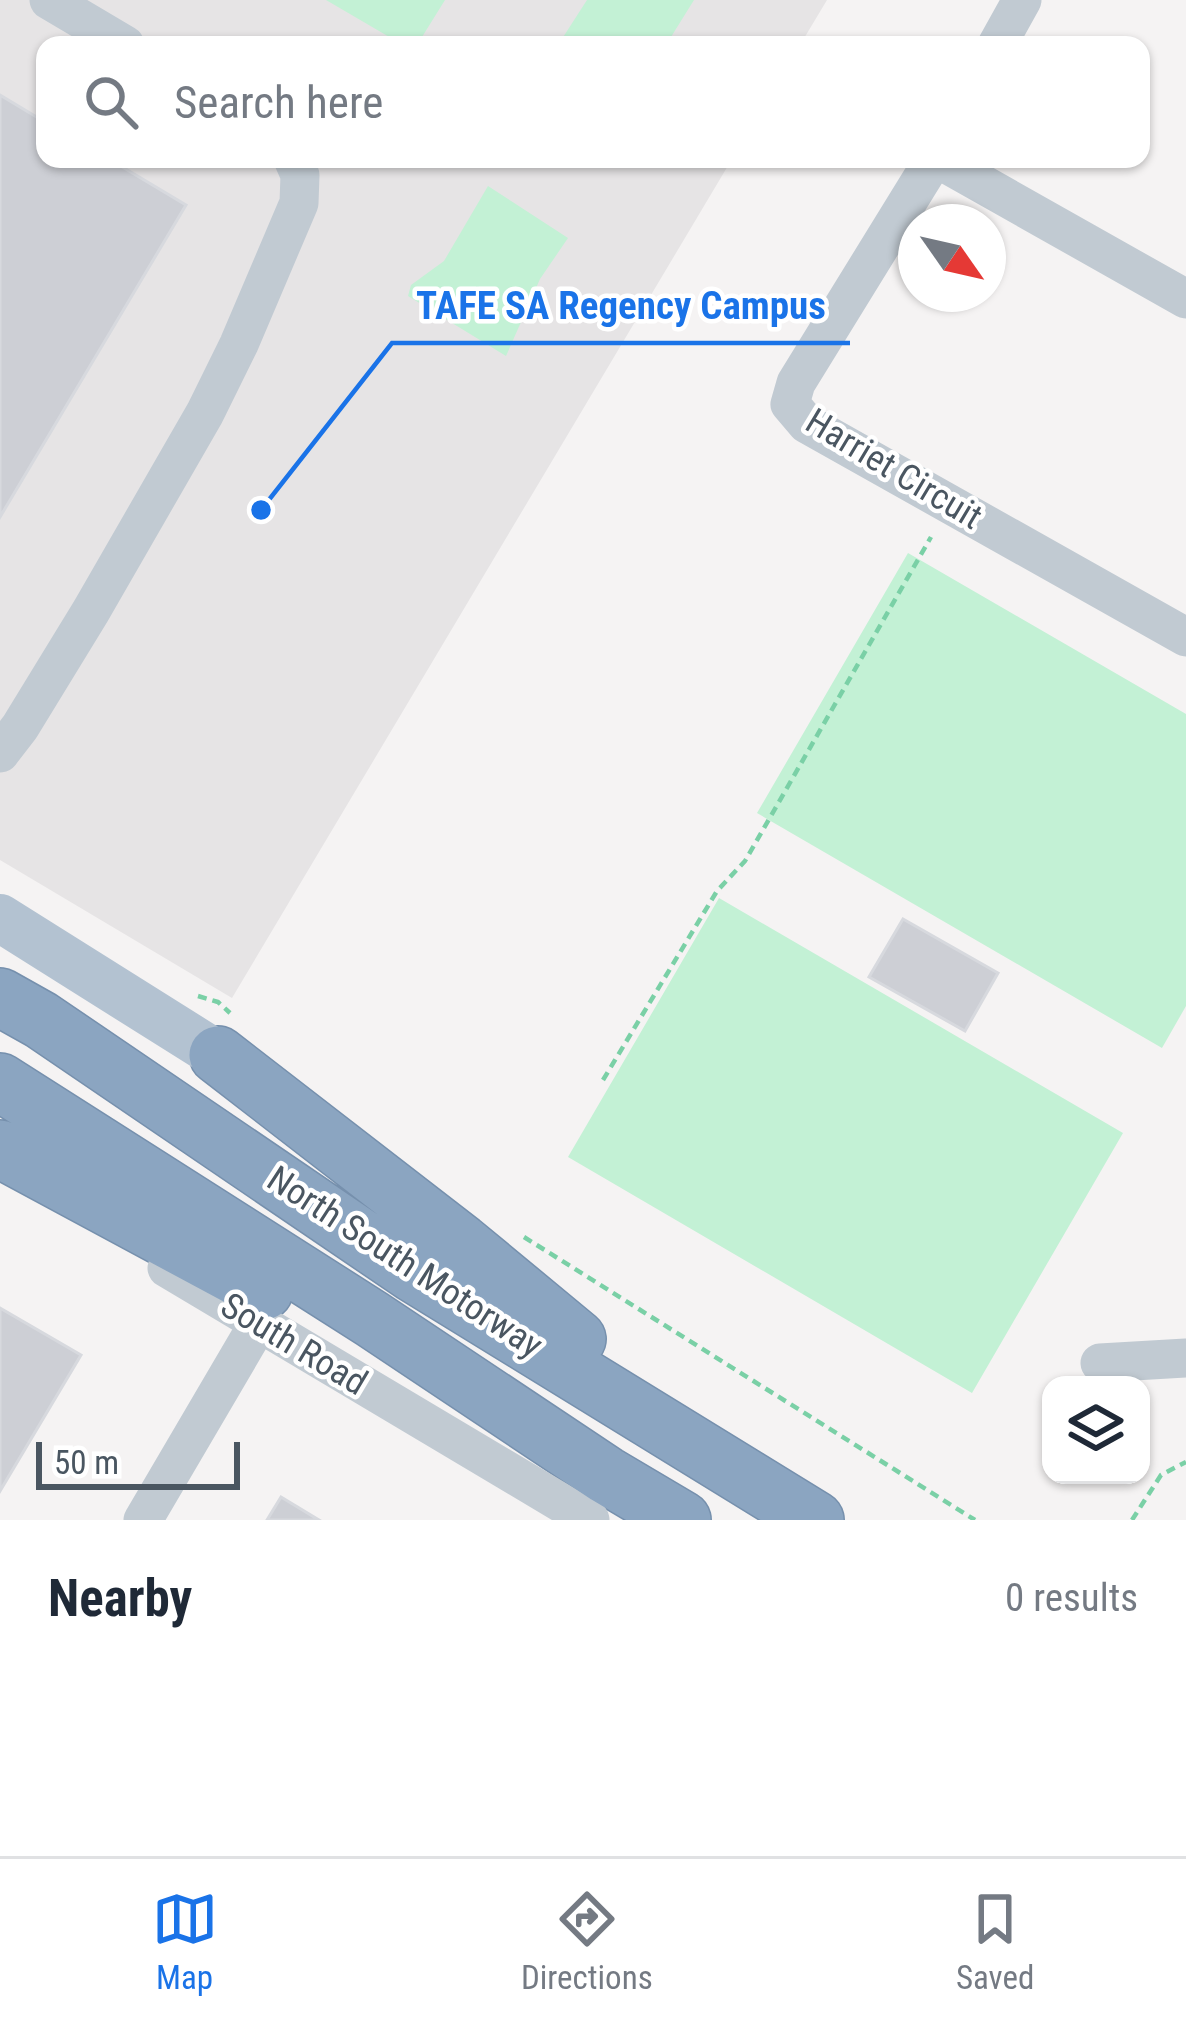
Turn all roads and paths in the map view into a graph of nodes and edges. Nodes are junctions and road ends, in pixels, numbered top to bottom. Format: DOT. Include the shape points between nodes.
graph roads {
  1 [pos="49,0"];
  2 [pos="1022,0"];
  3 [pos="110,36"];
  4 [pos="1002,36"];
  5 [pos="297,168"];
  6 [pos="930,168"];
  7 [pos="952,168"];
  8 [pos="1186,299"];
  9 [pos="931,537"];
  10 [pos="1186,637"];
  11 [pos="0,754"];
  12 [pos="0,918"];
  13 [pos="198,996"];
  14 [pos="0,997"];
  15 [pos="226,1036"];
  16 [pos="603,1080"];
  17 [pos="0,1082"];
  18 [pos="0,1149"];
  19 [pos="0,1165"];
  20 [pos="512,1230"];
  21 [pos="258,1324"];
  22 [pos="1186,1358"];
  23 [pos="1100,1363"];
  24 [pos="1186,1462"];
  25 [pos="726,1464"];
  26 [pos="598,1498"];
  27 [pos="143,1520"];
  28 [pos="682,1520"];
  29 [pos="815,1520"];
  30 [pos="975,1520"];
  31 [pos="1132,1520"];
  1 -- 3 [label="street"];
  2 -- 4 [label="street"];
  5 -- 11 [label="street" via="299,203 213,397"];
  6 -- 10 [label="street, Harriet Circuit" via="790,404 808,424"];
  7 -- 8 [label="street"];
  9 -- 16 [label="path" via="745,861 717,890"];
  12 -- 15 [label="main road"];
  13 -- 15 [label="path" via="218,1002"];
  14 -- 25 [label="highway, North South Motorway" via="413,1273"];
  15 -- 25 [label="highway"];
  17 -- 26 [label="highway, North South Motorway" via="372,1319"];
  18 -- 26 [label="highway"];
  19 -- 21 [label="street, South Road"];
  20 -- 30 [label="path"];
  21 -- 26 [label="street, South Road"];
  21 -- 27 [label="street"];
  22 -- 23 [label="street"];
  24 -- 31 [label="path" via="1161,1475"];
  25 -- 29 [label="highway, North South Motorway"];
  26 -- 28 [label="highway, North South Motorway"];
}
